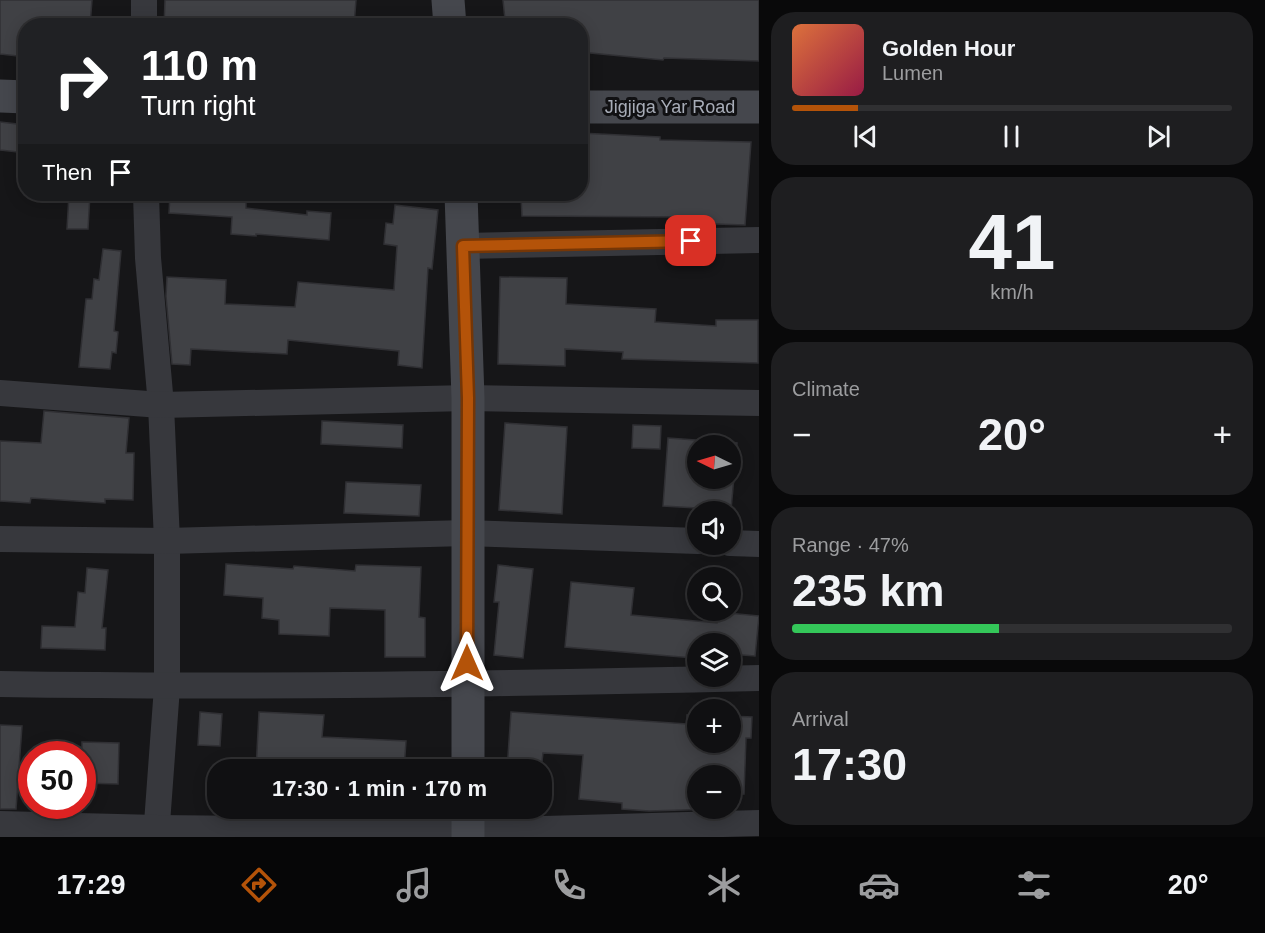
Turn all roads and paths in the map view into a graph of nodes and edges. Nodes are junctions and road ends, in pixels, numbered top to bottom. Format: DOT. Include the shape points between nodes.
graph roads {
  1 [pos="144,0"];
  2 [pos="448,0"];
  3 [pos="144,18"];
  4 [pos="449,18"];
  5 [pos="0,96"];
  6 [pos="18,97"];
  7 [pos="588,107"];
  8 [pos="759,107"];
  9 [pos="146,201"];
  10 [pos="461,201"];
  11 [pos="759,240"];
  12 [pos="463,246"];
  13 [pos="0,393"];
  14 [pos="468,398"];
  15 [pos="759,403"];
  16 [pos="161,405"];
  17 [pos="466,533"];
  18 [pos="0,539"];
  19 [pos="167,541"];
  20 [pos="687,541"];
  21 [pos="741,543"];
  22 [pos="759,544"];
  23 [pos="759,678"];
  24 [pos="0,684"];
  25 [pos="467,685"];
  26 [pos="167,687"];
  27 [pos="468,759"];
  28 [pos="759,823"];
  29 [pos="0,824"];
  30 [pos="468,825"];
  31 [pos="156,833"];
  1 -- 3 [label="street"];
  2 -- 4 [label="main road"];
  5 -- 6 [label="main road"];
  7 -- 8 [label="main road, Jigjiga Yar Road"];
  9 -- 16 [label="street"];
  10 -- 12 [label="main road"];
  11 -- 12 [label="street"];
  12 -- 14 [label="main road"];
  13 -- 16 [label="street"];
  14 -- 15 [label="street"];
  14 -- 16 [label="street"];
  14 -- 17 [label="main road"];
  16 -- 19 [label="street"];
  17 -- 19 [label="street"];
  17 -- 20 [label="street"];
  17 -- 25 [label="main road"];
  18 -- 19 [label="street"];
  19 -- 26 [label="street"];
  21 -- 22 [label="street"];
  23 -- 25 [label="street"];
  24 -- 26 [label="street"];
  25 -- 26 [label="street"];
  25 -- 27 [label="main road"];
  26 -- 31 [label="street"];
  28 -- 30 [label="street"];
  29 -- 31 [label="street"];
  30 -- 31 [label="street"];
}
